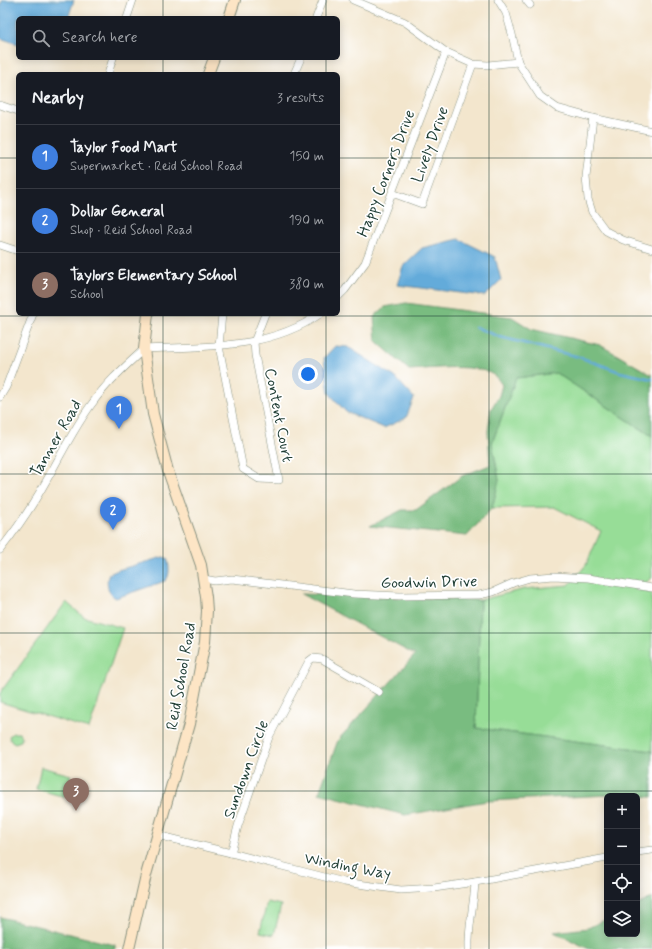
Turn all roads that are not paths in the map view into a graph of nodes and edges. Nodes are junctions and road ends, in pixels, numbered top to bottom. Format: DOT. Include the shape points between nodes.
graph roads {
  1 [pos="133,0"];
  2 [pos="236,0"];
  3 [pos="323,0"];
  4 [pos="353,0"];
  5 [pos="498,0"];
  6 [pos="128,16"];
  7 [pos="230,16"];
  8 [pos="317,16"];
  9 [pos="446,52"];
  10 [pos="112,60"];
  11 [pos="213,60"];
  12 [pos="300,60"];
  13 [pos="518,62"];
  14 [pos="473,64"];
  15 [pos="109,72"];
  16 [pos="209,72"];
  17 [pos="295,72"];
  18 [pos="0,105"];
  19 [pos="16,110"];
  20 [pos="593,118"];
  21 [pos="652,131"];
  22 [pos="392,193"];
  23 [pos="0,245"];
  24 [pos="652,249"];
  25 [pos="16,250"];
  26 [pos="340,295"];
  27 [pos="32,316"];
  28 [pos="148,316"];
  29 [pos="222,316"];
  30 [pos="264,316"];
  31 [pos="317,316"];
  32 [pos="254,342"];
  33 [pos="219,346"];
  34 [pos="144,348"];
  35 [pos="0,397"];
  36 [pos="0,550"];
  37 [pos="204,579"];
  38 [pos="652,588"];
  39 [pos="379,692"];
  40 [pos="157,836"];
  41 [pos="652,850"];
  42 [pos="640,852"];
  43 [pos="231,853"];
  44 [pos="604,859"];
  45 [pos="475,882"];
  46 [pos="129,949"];
  47 [pos="469,949"];
  1 -- 6 [label="street"];
  2 -- 7 [label="street"];
  3 -- 8 [label="street"];
  4 -- 9 [label="street" via="405,22"];
  5 -- 13 [label="street" via="506,14"];
  9 -- 14 [label="street"];
  9 -- 22 [label="street, Happy Corners Drive"];
  10 -- 15 [label="street"];
  11 -- 16 [label="street"];
  12 -- 17 [label="street"];
  13 -- 14 [label="street"];
  13 -- 20 [label="street" via="540,96 557,108"];
  14 -- 22 [label="street, Lively Drive" via="422,204"];
  18 -- 19 [label="street"];
  20 -- 21 [label="street"];
  20 -- 24 [label="street" via="586,177 592,212 606,231 623,240"];
  22 -- 26 [label="street, Happy Corners Drive" via="365,263"];
  23 -- 25 [label="street"];
  27 -- 35 [label="street"];
  28 -- 34 [label="street, Reid School Road"];
  29 -- 33 [label="street"];
  30 -- 32 [label="street, Content Court"];
  31 -- 32 [label="street" via="297,328"];
  32 -- 33 [label="street"];
  32 -- 33 [label="street, Content Court" via="279,480 259,479 243,469"];
  33 -- 34 [label="street"];
  34 -- 36 [label="street, Tanner Road" via="93,401 41,491"];
  34 -- 37 [label="street, Reid School Road" via="153,414 160,443"];
  37 -- 38 [label="street, Goodwin Drive" via="232,579 354,594 400,596 478,595 530,578 554,576 588,578"];
  37 -- 40 [label="street, Reid School Road" via="207,612 201,665 189,724"];
  39 -- 43 [label="street, Sundown Circle" via="322,659 309,660 268,737"];
  40 -- 43 [label="street, Winding Way"];
  40 -- 46 [label="street, Reid School Road"];
  41 -- 42 [label="street"];
  43 -- 45 [label="street, Winding Way" via="344,882 401,890"];
  44 -- 45 [label="street, Winding Way"];
  45 -- 47 [label="street"];
}
